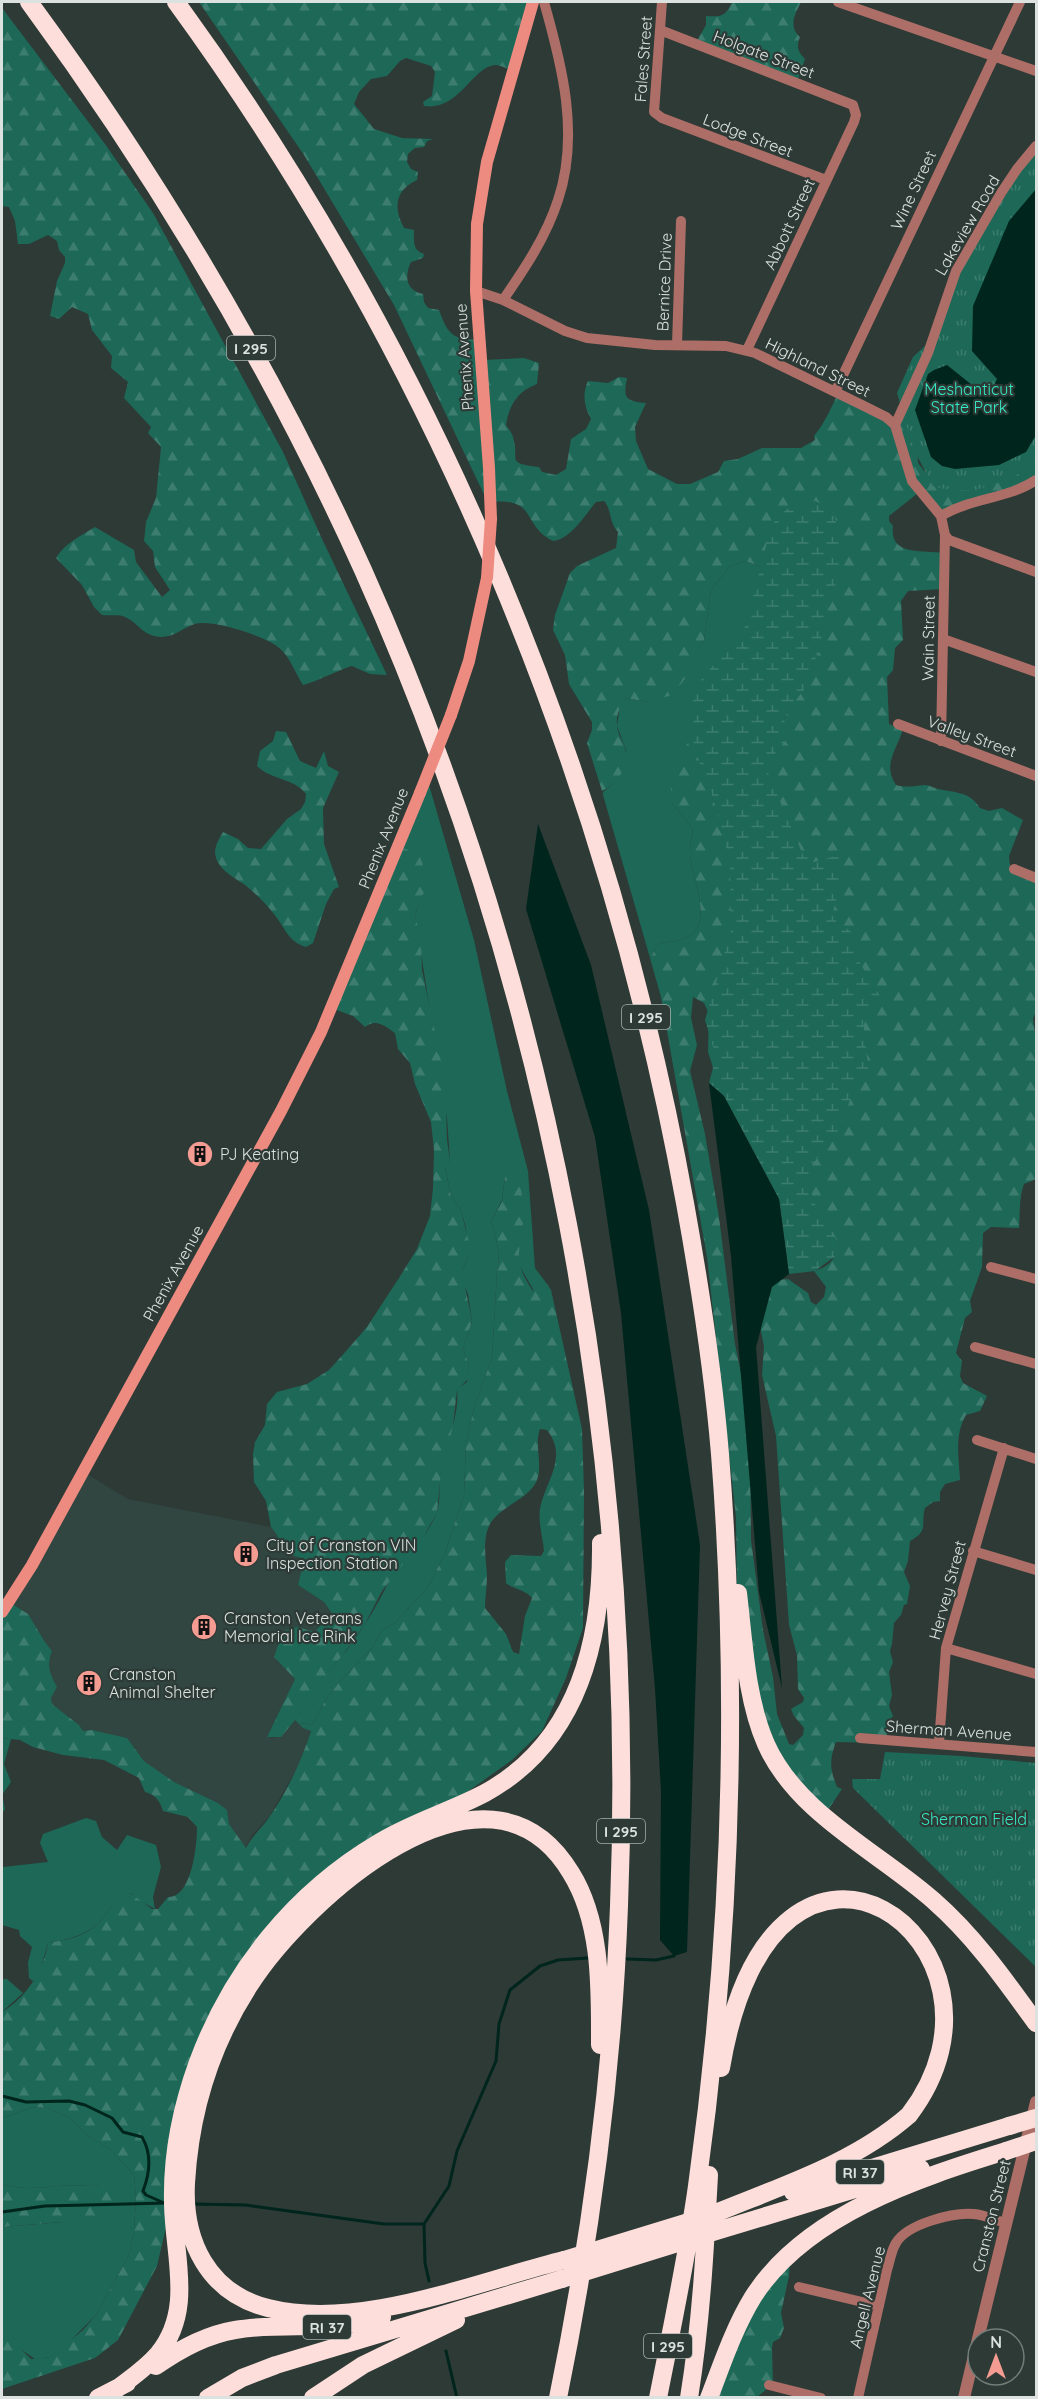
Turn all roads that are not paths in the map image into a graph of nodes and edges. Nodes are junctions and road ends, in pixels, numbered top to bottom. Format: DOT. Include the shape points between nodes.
graph roads {
  1 [pos="29,2"];
  2 [pos="176,2"];
  3 [pos="533,2"];
  4 [pos="544,2"];
  5 [pos="662,2"];
  6 [pos="838,2"];
  7 [pos="1020,2"];
  8 [pos="660,30"];
  9 [pos="995,56"];
  10 [pos="1036,71"];
  11 [pos="855,109"];
  12 [pos="660,116"];
  13 [pos="1036,146"];
  14 [pos="826,180"];
  15 [pos="681,221"];
  16 [pos="476,291"];
  17 [pos="503,300"];
  18 [pos="677,345"];
  19 [pos="747,350"];
  20 [pos="835,392"];
  21 [pos="895,425"];
  22 [pos="1036,480"];
  23 [pos="940,516"];
  24 [pos="945,535"];
  25 [pos="1036,572"];
  26 [pos="943,639"];
  27 [pos="1036,672"];
  28 [pos="898,724"];
  29 [pos="941,741"];
  30 [pos="1036,776"];
  31 [pos="1014,869"];
  32 [pos="1036,878"];
  33 [pos="991,1267"];
  34 [pos="1036,1280"];
  35 [pos="975,1347"];
  36 [pos="1036,1364"];
  37 [pos="598,1418"];
  38 [pos="977,1440"];
  39 [pos="1004,1448"];
  40 [pos="720,1457"];
  41 [pos="1036,1459"];
  42 [pos="973,1551"];
  43 [pos="1036,1570"];
  44 [pos="2,1612"];
  45 [pos="946,1648"];
  46 [pos="1036,1674"];
  47 [pos="860,1738"];
  48 [pos="939,1743"];
  49 [pos="1036,1752"];
  50 [pos="912,1911"];
  51 [pos="1034,2019"];
  52 [pos="956,2058"];
  53 [pos="1036,2102"];
  54 [pos="1036,2118"];
  55 [pos="1036,2136"];
  56 [pos="1007,2140"];
  57 [pos="1036,2141"];
  58 [pos="697,2186"];
  59 [pos="179,2191"];
  60 [pos="180,2223"];
  61 [pos="1006,2223"];
  62 [pos="710,2224"];
  63 [pos="587,2244"];
  64 [pos="564,2260"];
  65 [pos="562,2279"];
  66 [pos="799,2287"];
  67 [pos="879,2306"];
  68 [pos="981,2327"];
  69 [pos="570,2339"];
  70 [pos="769,2385"];
  71 [pos="118,2388"];
  72 [pos="98,2397"];
  73 [pos="208,2397"];
  74 [pos="313,2397"];
  75 [pos="553,2397"];
  76 [pos="558,2397"];
  77 [pos="658,2397"];
  78 [pos="667,2397"];
  79 [pos="689,2397"];
  80 [pos="709,2397"];
  81 [pos="821,2397"];
  82 [pos="858,2397"];
  1 -- 37 [label="highway, I 295" via="161,195 255,355 335,511 409,680 468,844 524,1032 566,1214"];
  2 -- 40 [label="highway, I 295" via="277,152 362,294 452,472 543,685 616,906 662,1085 695,1260"];
  3 -- 16 [label="main road, Phenix Avenue" via="478,204"];
  4 -- 17 [label="street" via="565,84 566,160 559,199 546,230"];
  5 -- 8 [label="street, Fales Street"];
  6 -- 9 [label="street"];
  7 -- 9 [label="street, Wine Street"];
  8 -- 11 [label="street, Holgate Street"];
  8 -- 12 [label="street, Fales Street" via="654,108"];
  9 -- 10 [label="street"];
  9 -- 20 [label="street, Wine Street"];
  11 -- 14 [label="street, Abbott Street" via="854,122"];
  12 -- 14 [label="street, Lodge Street"];
  13 -- 21 [label="street, Lakeview Road" via="998,198 952,279 928,352"];
  14 -- 19 [label="street, Abbott Street"];
  15 -- 18 [label="street, Bernice Drive"];
  16 -- 17 [label="street, Highland Street"];
  16 -- 44 [label="main road, Phenix Avenue, bridge" via="491,519 487,578 469,662 451,716 321,1032 32,1565"];
  17 -- 18 [label="street, Highland Street" via="576,335 610,342"];
  18 -- 19 [label="street, Highland Street"];
  19 -- 20 [label="street, Highland Street"];
  20 -- 21 [label="street, Highland Street"];
  21 -- 23 [label="street" via="912,481"];
  22 -- 23 [label="street" via="1023,488 958,506"];
  23 -- 24 [label="street"];
  24 -- 25 [label="street" via="949,540"];
  24 -- 26 [label="street, Wain Street"];
  26 -- 27 [label="street"];
  26 -- 29 [label="street, Wain Street"];
  28 -- 29 [label="street, Valley Street"];
  29 -- 30 [label="street, Valley Street"];
  31 -- 32 [label="street"];
  33 -- 34 [label="street"];
  35 -- 36 [label="street"];
  37 -- 59 [label="highway" via="599,1587 588,1659 573,1702 544,1744 510,1777 359,1855 307,1896 262,1945 226,1999 201,2052 180,2128"];
  37 -- 63 [label="highway, I 295" via="616,1614 620,1908 612,2029"];
  38 -- 39 [label="street"];
  39 -- 41 [label="street"];
  39 -- 42 [label="street, Hervey Street"];
  40 -- 51 [label="highway" via="732,1525 749,1679 757,1717 773,1757 813,1807 959,1925"];
  40 -- 58 [label="highway, I 295" via="730,1667 729,1824 718,2000"];
  42 -- 43 [label="street"];
  42 -- 45 [label="street, Hervey Street"];
  45 -- 46 [label="street"];
  45 -- 48 [label="street, Hervey Street"];
  47 -- 48 [label="street, Sherman Avenue"];
  48 -- 49 [label="street, Sherman Avenue"];
  50 -- 79 [label="highway" via="887,1901 862,1898 813,1909 779,1937 744,1989 726,2046 714,2107 696,2354"];
  52 -- 62 [label="highway" via="915,2110 867,2145"];
  53 -- 61 [label="street, Cranston Street"];
  54 -- 56 [label="highway, RI 37, bridge"];
  55 -- 56 [label="highway, RI 37"];
  56 -- 57 [label="highway, bridge"];
  56 -- 62 [label="highway, RI 37" via="743,2208"];
  56 -- 80 [label="highway" via="827,2226 794,2250 769,2275 745,2310"];
  58 -- 77 [label="highway, I 295"];
  58 -- 78 [label="highway" via="692,2249"];
  59 -- 60 [label="highway"];
  59 -- 63 [label="highway" via="209,2067 237,2006 273,1952 319,1902 375,1860 449,1824 492,1820 528,1831 558,1854 578,1884 590,1921 598,1969 600,2046"];
  60 -- 64 [label="highway" via="217,2280 245,2300 284,2312 348,2312 405,2303"];
  60 -- 71 [label="highway" via="180,2304 175,2325 157,2355"];
  61 -- 67 [label="street, Angell Avenue" via="972,2214 948,2216 908,2232 896,2243"];
  61 -- 68 [label="street, Cranston Street"];
  62 -- 64 [label="highway, RI 37, bridge"];
  62 -- 65 [label="highway, RI 37, bridge"];
  63 -- 69 [label="highway, I 295"];
  64 -- 71 [label="highway, RI 37" via="366,2322 336,2327 244,2328 214,2334"];
  65 -- 73 [label="highway, RI 37" via="276,2365"];
  65 -- 74 [label="highway" via="449,2323 348,2374"];
  66 -- 67 [label="street"];
  67 -- 82 [label="street, Angell Avenue"];
  69 -- 75 [label="highway"];
  69 -- 76 [label="highway, I 295"];
  70 -- 81 [label="street"];
  71 -- 72 [label="highway, RI 37"];
}
